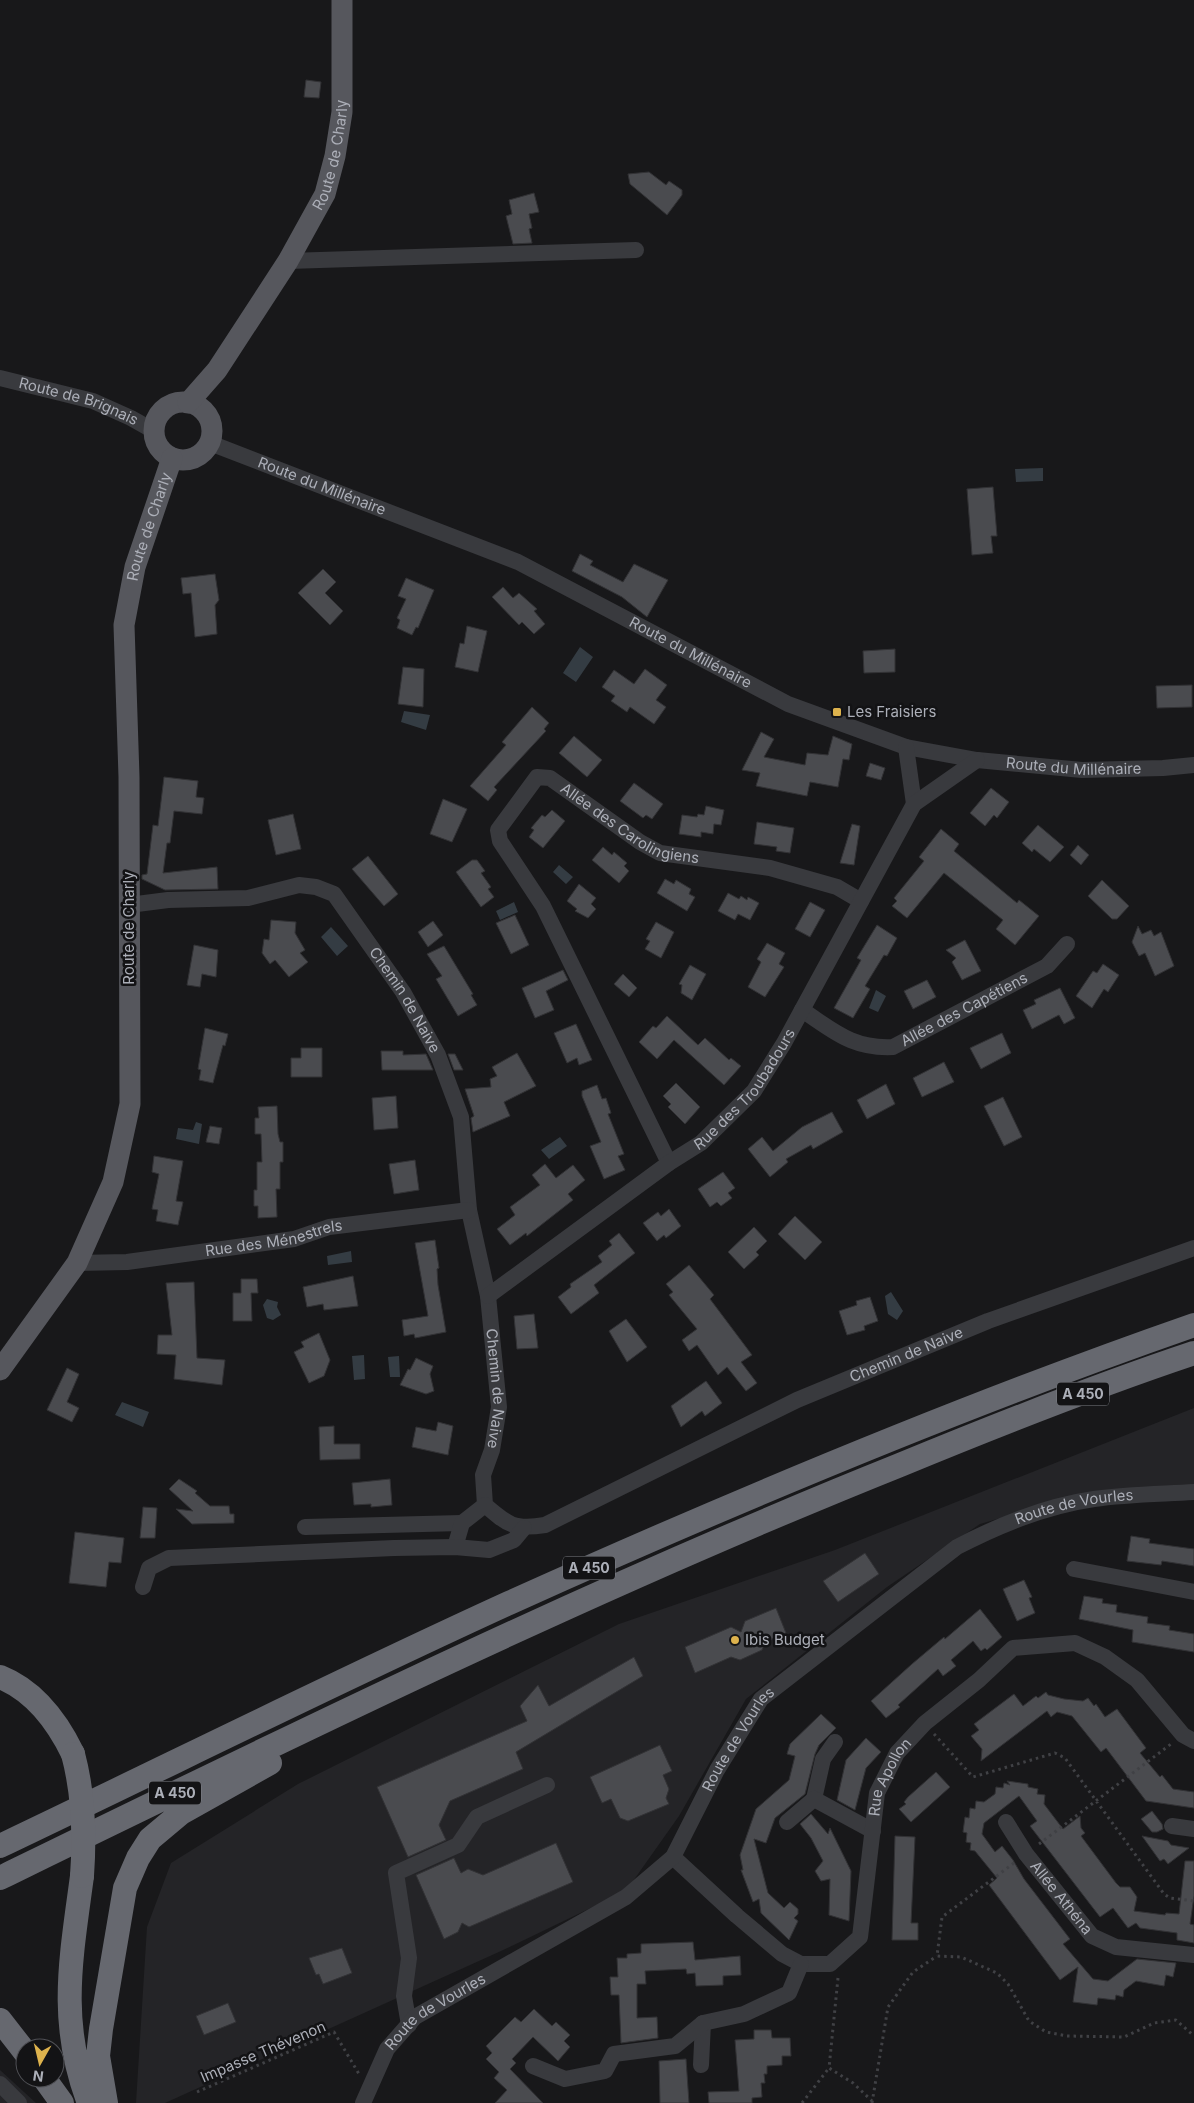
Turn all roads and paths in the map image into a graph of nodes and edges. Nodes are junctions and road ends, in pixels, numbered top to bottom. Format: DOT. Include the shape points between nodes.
graph roads {
  1 [pos="342,0"];
  2 [pos="636,250"];
  3 [pos="288,261"];
  4 [pos="0,378"];
  5 [pos="195,406"];
  6 [pos="154,432"];
  7 [pos="210,443"];
  8 [pos="172,458"];
  9 [pos="906,747"];
  10 [pos="977,760"];
  11 [pos="1194,765"];
  12 [pos="914,804"];
  13 [pos="861,901"];
  14 [pos="129,905"];
  15 [pos="1066,944"];
  16 [pos="802,1010"];
  17 [pos="669,1163"];
  18 [pos="470,1210"];
  19 [pos="1194,1248"];
  20 [pos="77,1263"];
  21 [pos="488,1296"];
  22 [pos="1194,1325"];
  23 [pos="1194,1353"];
  24 [pos="0,1370"];
  25 [pos="1194,1492"];
  26 [pos="485,1505"];
  27 [pos="462,1522"];
  28 [pos="305,1527"];
  29 [pos="524,1528"];
  30 [pos="456,1547"];
  31 [pos="1074,1569"];
  32 [pos="143,1587"];
  33 [pos="1194,1592"];
  34 [pos="0,1676"];
  35 [pos="350,1708"];
  36 [pos="925,1723"];
  37 [pos="1194,1741"];
  38 [pos="835,1742"];
  39 [pos="128,1785"];
  40 [pos="547,1785"];
  41 [pos="814,1799"];
  42 [pos="787,1822"];
  43 [pos="1006,1822"];
  44 [pos="1172,1826"];
  45 [pos="0,1827"];
  46 [pos="1194,1830"];
  47 [pos="873,1831"];
  48 [pos="0,1846"];
  49 [pos="673,1857"];
  50 [pos="0,1878"];
  51 [pos="1194,1901"];
  52 [pos="1194,1955"];
  53 [pos="937,1956"];
  54 [pos="801,1964"];
  55 [pos="830,1964"];
  56 [pos="0,2020"];
  57 [pos="703,2023"];
  58 [pos="408,2025"];
  59 [pos="15,2039"];
  60 [pos="701,2065"];
  61 [pos="533,2066"];
  62 [pos="829,2068"];
  63 [pos="0,2084"];
  64 [pos="369,2086"];
  65 [pos="51,2088"];
  66 [pos="196,2092"];
  67 [pos="872,2102"];
  68 [pos="19,2103"];
  69 [pos="62,2103"];
  70 [pos="89,2103"];
  71 [pos="106,2103"];
  72 [pos="363,2103"];
  73 [pos="802,2103"];
  1 -- 3 [label="main road, Route de Charly" via="342,112 335,156 325,194"];
  2 -- 3 [label="street"];
  3 -- 5 [label="main road, Route de Charly"];
  4 -- 6 [label="street, Route de Brignais" via="93,401"];
  5 -- 6 [label="main road" via="173,405 161,413"];
  5 -- 7 [label="main road" via="211,424"];
  6 -- 8 [label="main road" via="159,448"];
  7 -- 8 [label="main road" via="198,456 181,460"];
  7 -- 9 [label="street, Route du Millénaire" via="518,562 788,704"];
  8 -- 14 [label="main road, Route de Charly" via="135,568 124,625"];
  9 -- 10 [label="street, Route du Millénaire"];
  9 -- 12 [label="street"];
  10 -- 11 [label="street, Route du Millénaire" via="1082,770"];
  10 -- 12 [label="street, Rue des Troubadours"];
  12 -- 13 [label="street, Rue des Troubadours"];
  13 -- 16 [label="street, Rue des Troubadours"];
  13 -- 17 [label="street, Allée des Carolingiens" via="837,887 770,868 660,853 550,778 538,777 498,830 500,840 543,906"];
  14 -- 18 [label="street, Chemin de Naive" via="168,900 248,898 299,885 334,894 403,992 438,1055 462,1117"];
  14 -- 20 [label="main road, Route de Charly" via="130,1104 113,1182"];
  15 -- 16 [label="street, Allée des Capétiens" via="1047,966 893,1047 873,1048 847,1040"];
  16 -- 17 [label="street, Rue des Troubadours" via="754,1091 701,1144"];
  17 -- 21 [label="street, Rue des Troubadours"];
  18 -- 20 [label="street, Rue des Ménestrels" via="329,1228 294,1239 127,1262"];
  18 -- 21 [label="street, Chemin de Naive"];
  19 -- 29 [label="street, Chemin de Naive" via="988,1321 797,1400 545,1525"];
  20 -- 24 [label="main road, Route de Charly"];
  21 -- 26 [label="street, Chemin de Naive" via="499,1407 492,1450 483,1476"];
  22 -- 39 [label="highway, A 450" via="1084,1363 778,1485 507,1604"];
  23 -- 35 [label="highway, A 450" via="810,1500 574,1603"];
  25 -- 49 [label="street, Route de Vourles" via="1095,1498 1059,1505 990,1529 957,1547 761,1699 717,1770"];
  26 -- 27 [label="street"];
  26 -- 29 [label="street" via="504,1521"];
  27 -- 28 [label="street"];
  27 -- 30 [label="street"];
  29 -- 30 [label="street" via="514,1540 489,1550"];
  30 -- 32 [label="street" via="169,1558 149,1568"];
  31 -- 33 [label="street"];
  34 -- 70 [label="highway, bridge" via="28,1693 48,1712 73,1754 83,1802 85,1834 68,1997 70,2037 77,2072"];
  35 -- 50 [label="highway, A 450"];
  35 -- 71 [label="highway" via="332,1732 181,1813 150,1838 138,1858 124,1896 101,2029 98,2056"];
  36 -- 37 [label="street, Rue Apollon" via="1013,1648 1075,1643 1105,1658 1136,1680 1183,1735"];
  36 -- 47 [label="street, Rue Apollon" via="897,1753 877,1793"];
  36 -- 51 [label="path" via="973,1777 1056,1753 1065,1758 1164,1894 1170,1898"];
  38 -- 41 [label="street" via="823,1759"];
  39 -- 45 [label="highway" via="110,1778"];
  39 -- 48 [label="highway, A 450"];
  40 -- 58 [label="street" via="477,1817 458,1844 396,1873 409,1958 404,1996"];
  41 -- 42 [label="street"];
  41 -- 47 [label="street"];
  43 -- 52 [label="street, Allée Athéna" via="1026,1854 1092,1936 1116,1947"];
  44 -- 46 [label="street"];
  47 -- 55 [label="street, Rue Apollon" via="860,1937"];
  49 -- 54 [label="street" via="782,1954"];
  49 -- 58 [label="street, Route de Vourles" via="626,1897 416,2017"];
  53 -- 67 [label="path" via="913,1972 888,2007"];
  54 -- 55 [label="street"];
  54 -- 57 [label="street" via="788,1993 744,2014"];
  55 -- 62 [label="path" via="839,1979"];
  56 -- 59 [label="highway"];
  57 -- 60 [label="street"];
  57 -- 61 [label="street" via="675,2046 614,2054 604,2071 565,2079"];
  58 -- 64 [label="street, Route de Vourles" via="387,2049"];
  62 -- 67 [label="path" via="853,2083"];
  62 -- 73 [label="path"];
  63 -- 68 [label="street"];
  64 -- 66 [label="path, Impasse Thévenon" via="334,2032"];
  64 -- 72 [label="street, Route de Vourles"];
  65 -- 69 [label="highway"];
}
